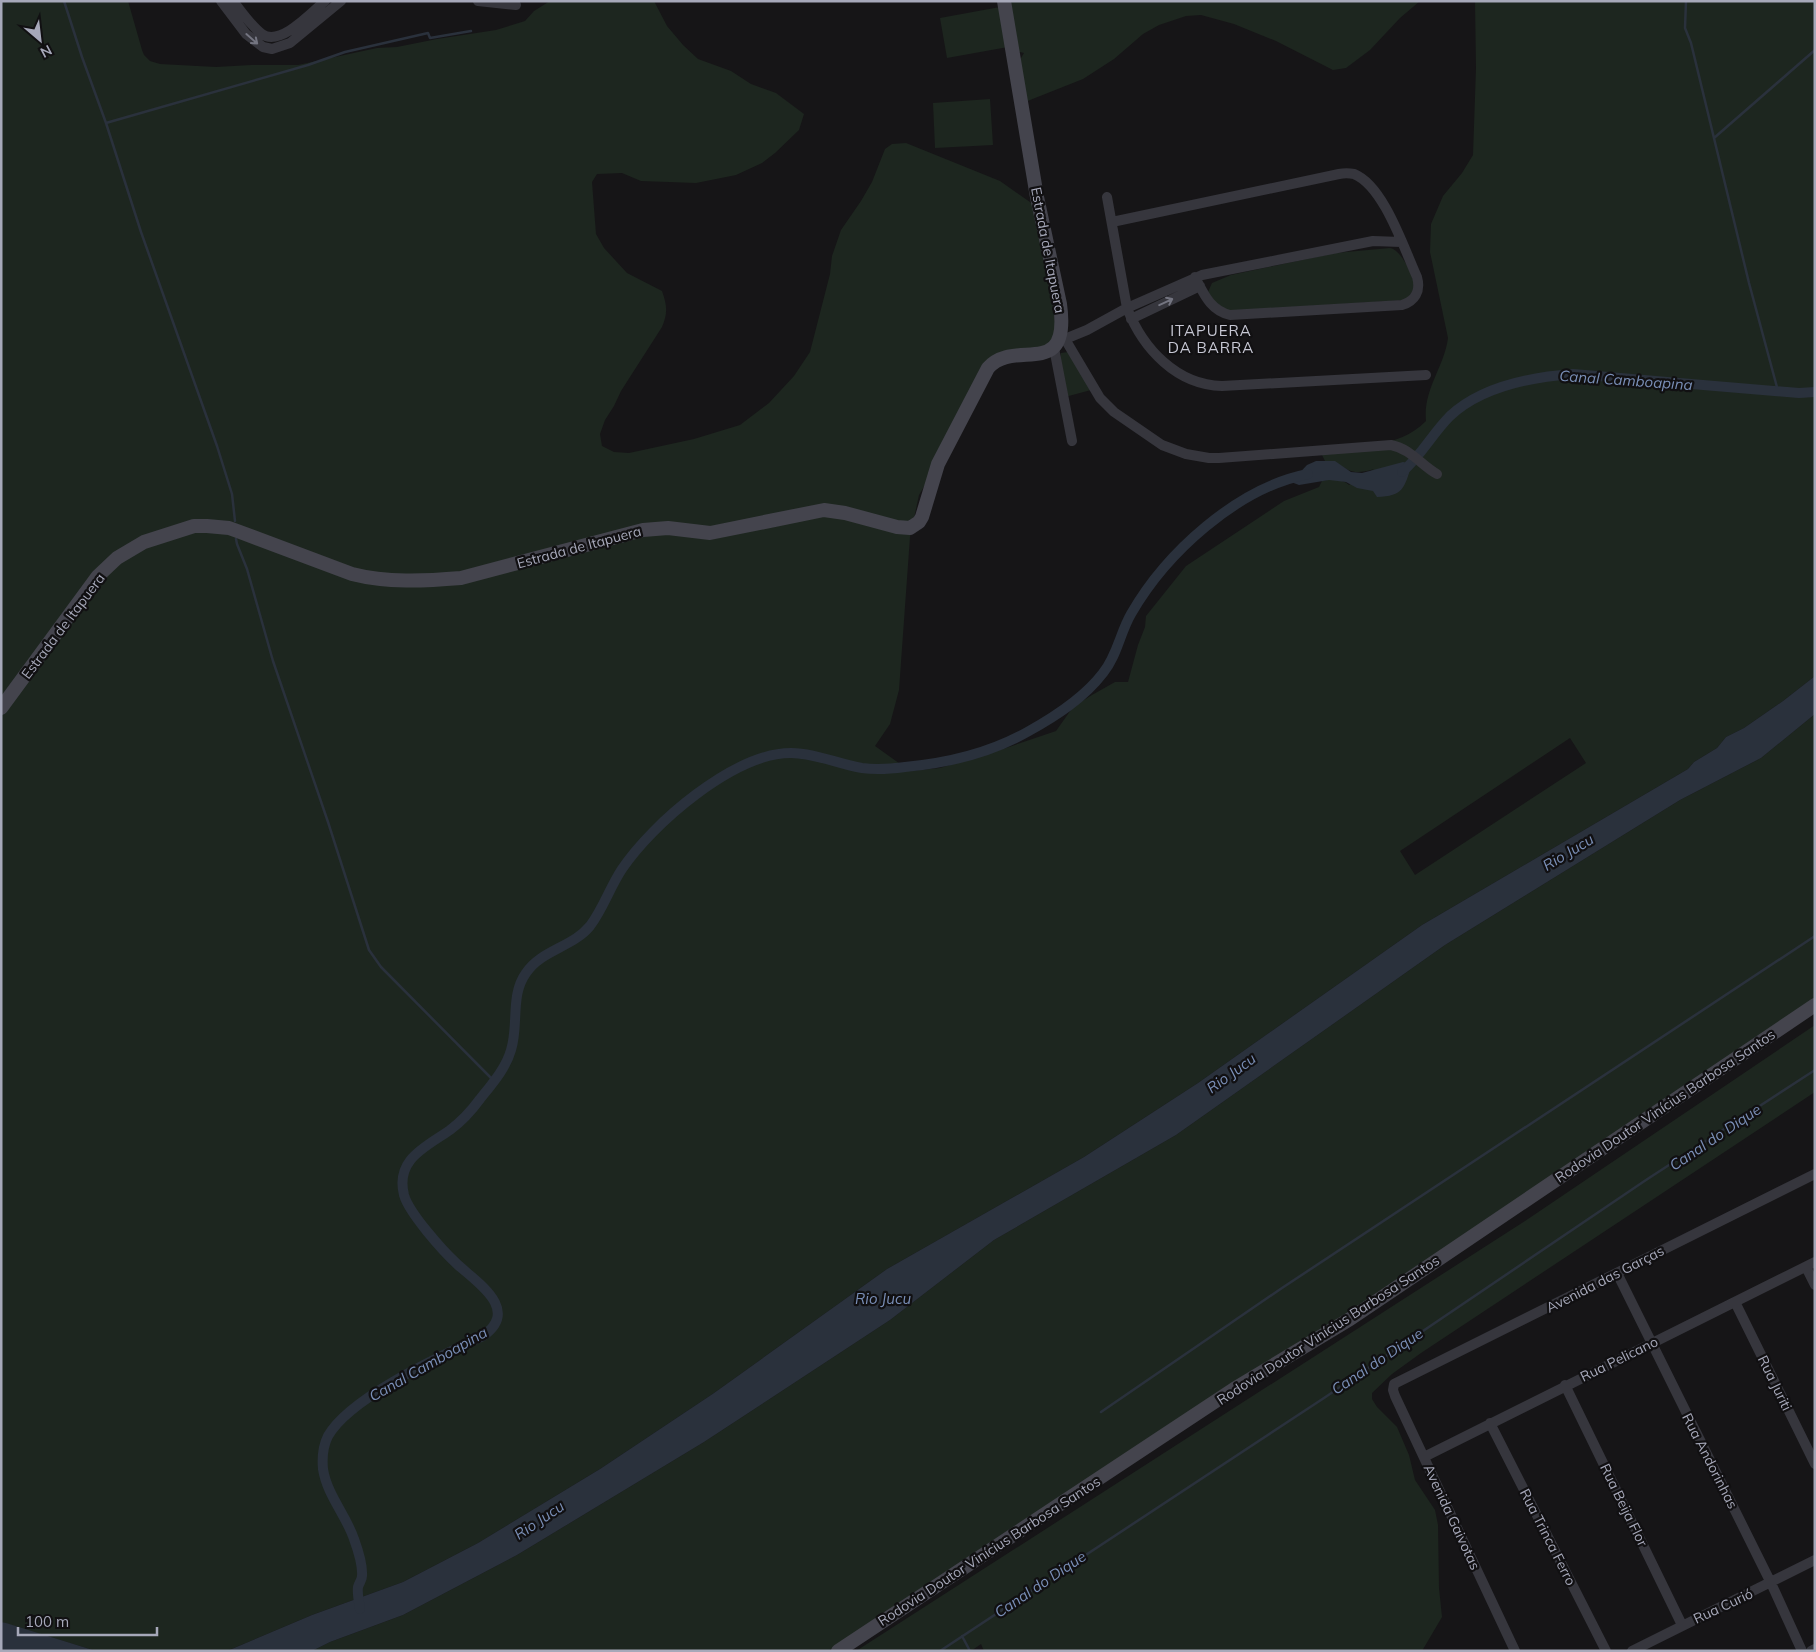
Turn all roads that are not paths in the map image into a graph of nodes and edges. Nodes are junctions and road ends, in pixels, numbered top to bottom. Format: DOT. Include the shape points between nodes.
graph roads {
  1 [pos="221,1"];
  2 [pos="233,1"];
  3 [pos="325,1"];
  4 [pos="341,1"];
  5 [pos="478,1"];
  6 [pos="1004,1"];
  7 [pos="516,5"];
  8 [pos="1107,197"];
  9 [pos="1112,222"];
  10 [pos="1401,242"];
  11 [pos="1198,282"];
  12 [pos="1128,308"];
  13 [pos="1131,319"];
  14 [pos="1059,342"];
  15 [pos="1426,375"];
  16 [pos="1072,440"];
  17 [pos="1438,474"];
  18 [pos="1,708"];
  19 [pos="1815,1006"];
  20 [pos="1815,1174"];
  21 [pos="1810,1265"];
  22 [pos="1617,1273"];
  23 [pos="1815,1285"];
  24 [pos="1735,1302"];
  25 [pos="1651,1344"];
  26 [pos="1394,1384"];
  27 [pos="1565,1385"];
  28 [pos="1490,1423"];
  29 [pos="1424,1457"];
  30 [pos="1815,1464"];
  31 [pos="1815,1560"];
  32 [pos="1771,1583"];
  33 [pos="1682,1626"];
  34 [pos="1815,1649"];
  35 [pos="838,1651"];
  36 [pos="1515,1651"];
  37 [pos="1606,1651"];
  38 [pos="1632,1651"];
  39 [pos="1802,1651"];
  40 [pos="1811,1651"];
  1 -- 4 [label="street, one-way" via="246,34 272,49 290,43"];
  2 -- 3 [label="street" via="262,34 274,37 294,27"];
  5 -- 7 [label="street"];
  6 -- 14 [label="street, Estrada de Itapuera" via="1037,197 1060,304"];
  8 -- 9 [label="street"];
  9 -- 10 [label="street" via="1351,173 1379,196"];
  9 -- 12 [label="street"];
  10 -- 11 [label="street" via="1372,240"];
  10 -- 11 [label="street" via="1419,287 1413,299 1402,305 1230,315 1214,307"];
  11 -- 12 [label="street"];
  13 -- 11 [label="street, one-way"];
  12 -- 13 [label="street"];
  12 -- 14 [label="street"];
  13 -- 15 [label="street" via="1166,365 1183,377 1206,385"];
  14 -- 16 [label="street"];
  14 -- 17 [label="street" via="1106,405 1150,438 1174,450 1219,458 1392,445 1402,448"];
  14 -- 18 [label="street, Estrada de Itapuera" via="1044,352 999,360 988,368 938,464 922,517 910,528 819,510 710,533 668,528 643,530 461,578 390,580 352,574 229,528 194,526 144,542 116,558 98,576"];
  19 -- 35 [label="street, Rodovia Doutor Vinícius Barbosa Santos" via="1350,1319 1234,1389"];
  20 -- 22 [label="street, Avenida das Garças"];
  21 -- 23 [label="street"];
  21 -- 24 [label="street, Rua Pelicano"];
  22 -- 25 [label="street, Rua Andorinhas"];
  22 -- 26 [label="street, Avenida das Garças"];
  24 -- 25 [label="street, Rua Pelicano"];
  24 -- 30 [label="street, Rua Juriti"];
  25 -- 27 [label="street, Rua Pelicano"];
  25 -- 32 [label="street, Rua Andorinhas"];
  26 -- 29 [label="street, Avenida Gaivotas" via="1395,1396"];
  27 -- 28 [label="street, Rua Pelicano"];
  27 -- 33 [label="street, Rua Beija Flor"];
  28 -- 29 [label="street, Rua Pelicano"];
  28 -- 37 [label="street, Rua Trinca Ferro"];
  29 -- 36 [label="street, Avenida Gaivotas"];
  31 -- 32 [label="street, Rua Curió"];
  32 -- 33 [label="street, Rua Curió"];
  32 -- 39 [label="street, Rua Andorinhas"];
  33 -- 38 [label="street, Rua Curió"];
  34 -- 40 [label="street"];
}
